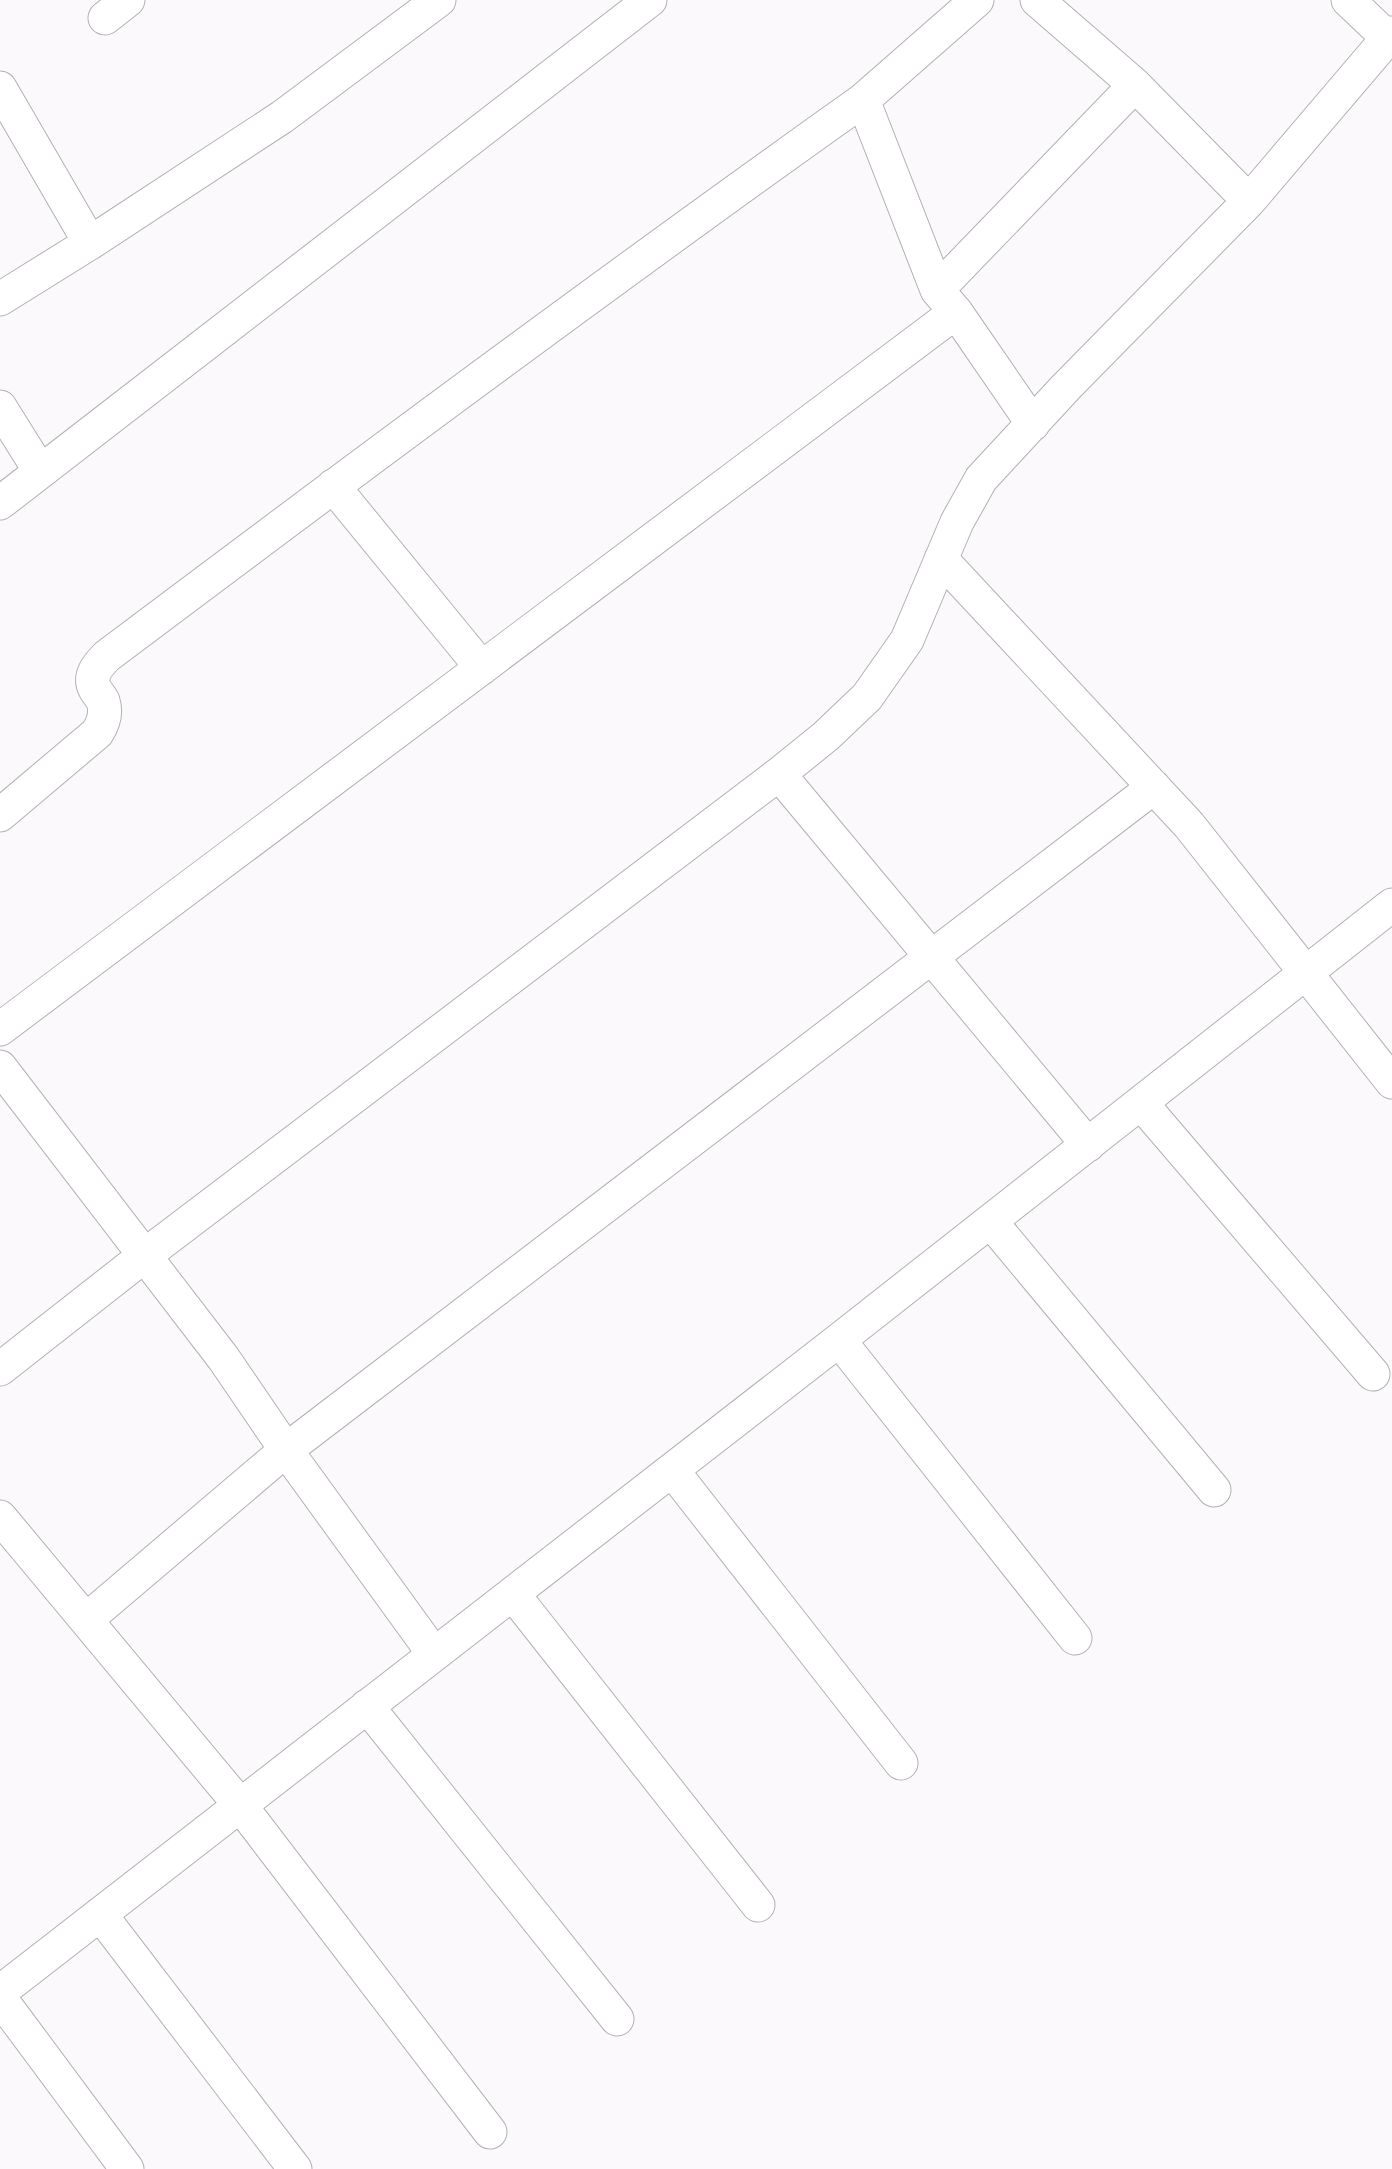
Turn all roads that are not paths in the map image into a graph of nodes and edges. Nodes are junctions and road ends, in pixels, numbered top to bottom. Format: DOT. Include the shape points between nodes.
graph roads {
  1 [pos="439,0"];
  2 [pos="650,0"];
  3 [pos="977,0"];
  4 [pos="1037,0"];
  5 [pos="1348,0"];
  6 [pos="1390,36"];
  7 [pos="1135,85"];
  8 [pos="0,88"];
  9 [pos="863,100"];
  10 [pos="1250,201"];
  11 [pos="90,243"];
  12 [pos="0,299"];
  13 [pos="946,301"];
  14 [pos="0,407"];
  15 [pos="1033,424"];
  16 [pos="40,471"];
  17 [pos="333,486"];
  18 [pos="0,503"];
  19 [pos="941,559"];
  20 [pos="482,668"];
  21 [pos="779,774"];
  22 [pos="1154,787"];
  23 [pos="0,815"];
  24 [pos="1392,905"];
  25 [pos="1356,933"];
  26 [pos="1392,935"];
  27 [pos="931,958"];
  28 [pos="1305,974"];
  29 [pos="0,1029"];
  30 [pos="0,1067"];
  31 [pos="1392,1082"];
  32 [pos="1142,1103"];
  33 [pos="1088,1145"];
  34 [pos="991,1222"];
  35 [pos="144,1256"];
  36 [pos="839,1340"];
  37 [pos="0,1369"];
  38 [pos="1373,1374"];
  39 [pos="286,1450"];
  40 [pos="672,1470"];
  41 [pos="1214,1490"];
  42 [pos="0,1517"];
  43 [pos="513,1594"];
  44 [pos="86,1620"];
  45 [pos="1075,1638"];
  46 [pos="434,1654"];
  47 [pos="367,1706"];
  48 [pos="901,1763"];
  49 [pos="240,1805"];
  50 [pos="758,1905"];
  51 [pos="100,1914"];
  52 [pos="0,1992"];
  53 [pos="0,1998"];
  54 [pos="617,2019"];
  55 [pos="490,2132"];
  56 [pos="127,2169"];
  57 [pos="295,2169"];
  1 -- 11 [label="street" via="282,117"];
  2 -- 16 [label="street"];
  3 -- 9 [label="street"];
  4 -- 7 [label="street"];
  5 -- 6 [label="street"];
  6 -- 10 [label="street"];
  7 -- 10 [label="street"];
  7 -- 13 [label="street"];
  8 -- 11 [label="street"];
  9 -- 13 [label="street"];
  9 -- 17 [label="street"];
  10 -- 15 [label="street"];
  11 -- 12 [label="street"];
  13 -- 15 [label="street"];
  13 -- 20 [label="street"];
  14 -- 16 [label="street"];
  15 -- 19 [label="street" via="981,479"];
  16 -- 18 [label="street"];
  17 -- 20 [label="street"];
  17 -- 23 [label="street" via="99,664 93,674 93,686 103,701 104,715 97,733"];
  19 -- 21 [label="street" via="907,640 867,697"];
  19 -- 22 [label="street"];
  20 -- 29 [label="street"];
  21 -- 27 [label="street"];
  21 -- 35 [label="street"];
  22 -- 27 [label="street"];
  22 -- 28 [label="street" via="1190,825"];
  24 -- 25 [label="street"];
  25 -- 26 [label="street"];
  25 -- 28 [label="street"];
  27 -- 33 [label="street"];
  27 -- 39 [label="street"];
  28 -- 31 [label="street"];
  28 -- 32 [label="street"];
  30 -- 35 [label="street"];
  32 -- 33 [label="street"];
  32 -- 38 [label="street"];
  33 -- 34 [label="street"];
  34 -- 36 [label="street"];
  34 -- 41 [label="street"];
  35 -- 37 [label="street"];
  35 -- 39 [label="street" via="224,1359"];
  36 -- 40 [label="street"];
  36 -- 45 [label="street"];
  39 -- 44 [label="street"];
  39 -- 46 [label="street"];
  40 -- 43 [label="street"];
  40 -- 48 [label="street"];
  42 -- 44 [label="street"];
  43 -- 46 [label="street"];
  43 -- 50 [label="street"];
  44 -- 49 [label="street"];
  46 -- 47 [label="street"];
  47 -- 49 [label="street"];
  47 -- 54 [label="street"];
  49 -- 51 [label="street"];
  49 -- 55 [label="street"];
  51 -- 52 [label="street"];
  51 -- 57 [label="street"];
  53 -- 56 [label="street"];
}
